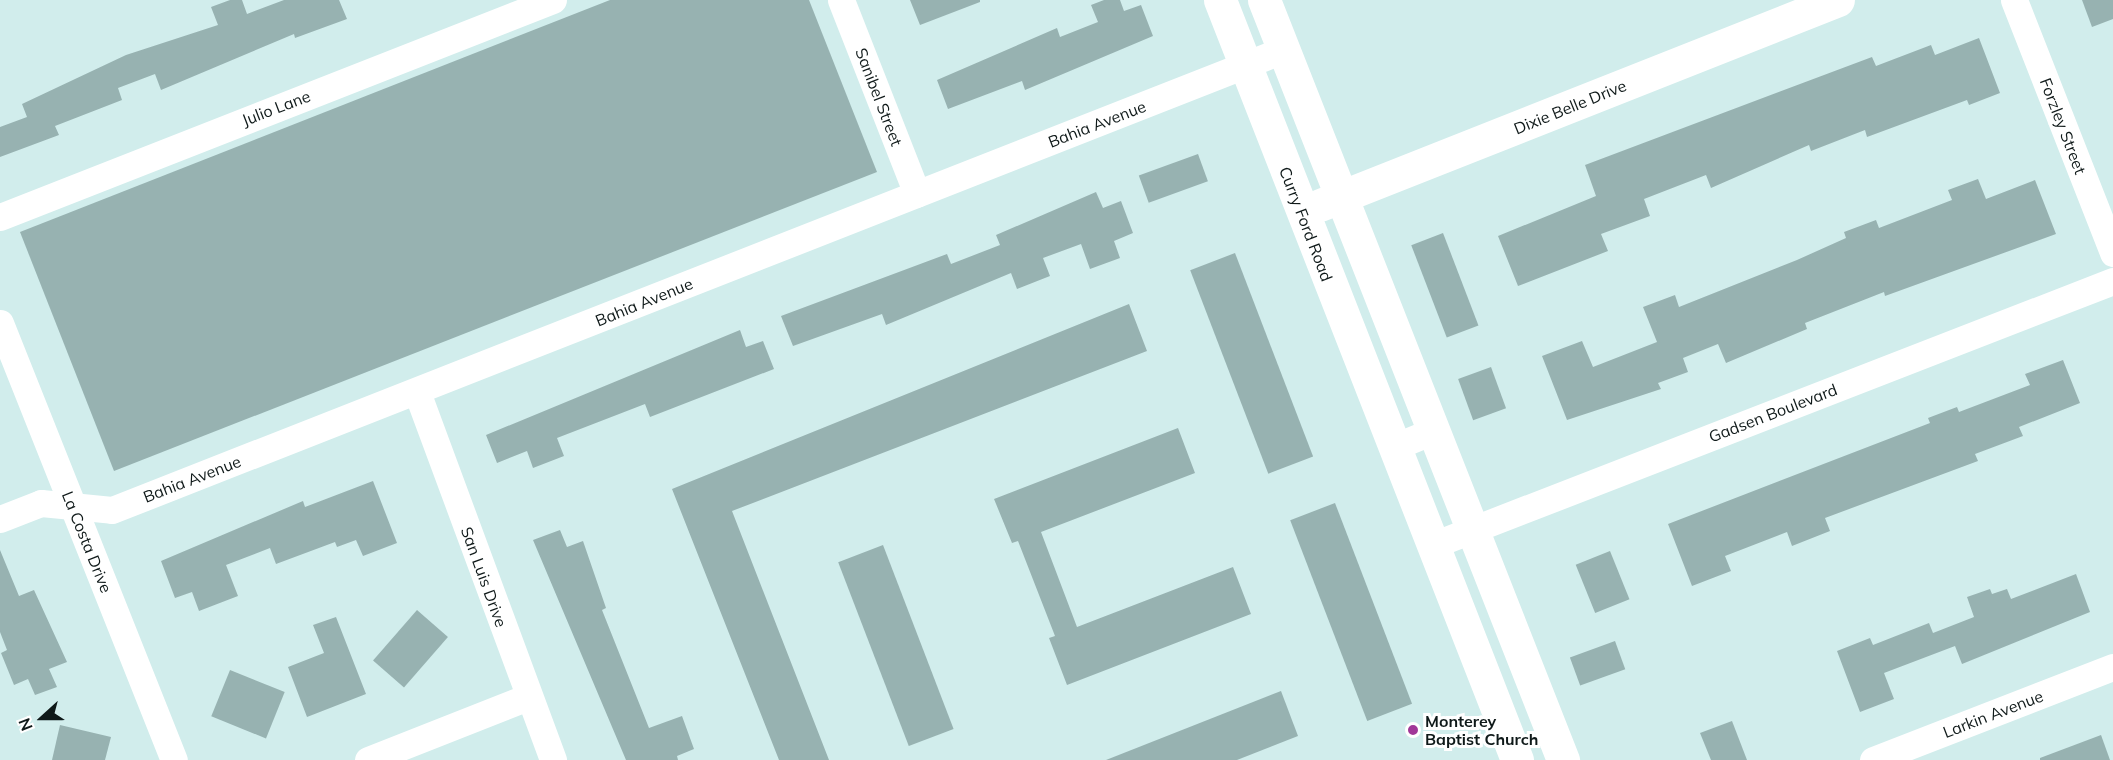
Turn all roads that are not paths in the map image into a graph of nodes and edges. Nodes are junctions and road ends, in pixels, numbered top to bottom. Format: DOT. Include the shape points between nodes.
graph roads {
  1 [pos="553,0"];
  2 [pos="841,0"];
  3 [pos="1220,0"];
  4 [pos="1264,0"];
  5 [pos="1838,0"];
  6 [pos="2014,0"];
  7 [pos="1283,50"];
  8 [pos="1246,67"];
  9 [pos="917,194"];
  10 [pos="1340,198"];
  11 [pos="1302,212"];
  12 [pos="0,217"];
  13 [pos="2113,253"];
  14 [pos="2113,280"];
  15 [pos="0,323"];
  16 [pos="417,392"];
  17 [pos="1433,431"];
  18 [pos="1394,447"];
  19 [pos="74,507"];
  20 [pos="0,519"];
  21 [pos="1472,530"];
  22 [pos="1432,545"];
  23 [pos="2113,667"];
  24 [pos="528,697"];
  25 [pos="174,760"];
  26 [pos="368,760"];
  27 [pos="553,760"];
  28 [pos="1517,760"];
  29 [pos="1563,760"];
  30 [pos="1873,760"];
  1 -- 12 [label="street, Julio Lane"];
  2 -- 9 [label="street, Sanibel Street"];
  3 -- 8 [label="main road, Curry Ford Road"];
  4 -- 7 [label="main road"];
  5 -- 10 [label="main road, Dixie Belle Drive"];
  6 -- 13 [label="street, Forzley Street"];
  7 -- 8 [label="street, Bahia Avenue"];
  7 -- 10 [label="main road"];
  8 -- 9 [label="street, Bahia Avenue"];
  8 -- 11 [label="main road, Curry Ford Road"];
  9 -- 16 [label="street, Bahia Avenue"];
  10 -- 11 [label="main road, Dixie Belle Drive"];
  10 -- 17 [label="main road"];
  11 -- 18 [label="main road, Curry Ford Road"];
  14 -- 21 [label="street, Gadsen Boulevard"];
  15 -- 19 [label="street, La Costa Drive"];
  16 -- 19 [label="street, Bahia Avenue" via="112,510"];
  16 -- 24 [label="street, San Luis Drive"];
  17 -- 18 [label="street"];
  17 -- 21 [label="main road"];
  18 -- 22 [label="main road, Curry Ford Road"];
  19 -- 20 [label="street, Bahia Avenue" via="41,503"];
  19 -- 25 [label="street, La Costa Drive"];
  21 -- 22 [label="street, Gadsen Boulevard"];
  21 -- 29 [label="main road"];
  22 -- 28 [label="main road, Curry Ford Road"];
  23 -- 30 [label="street, Larkin Avenue"];
  24 -- 26 [label="street"];
  24 -- 27 [label="street, San Luis Drive"];
}
